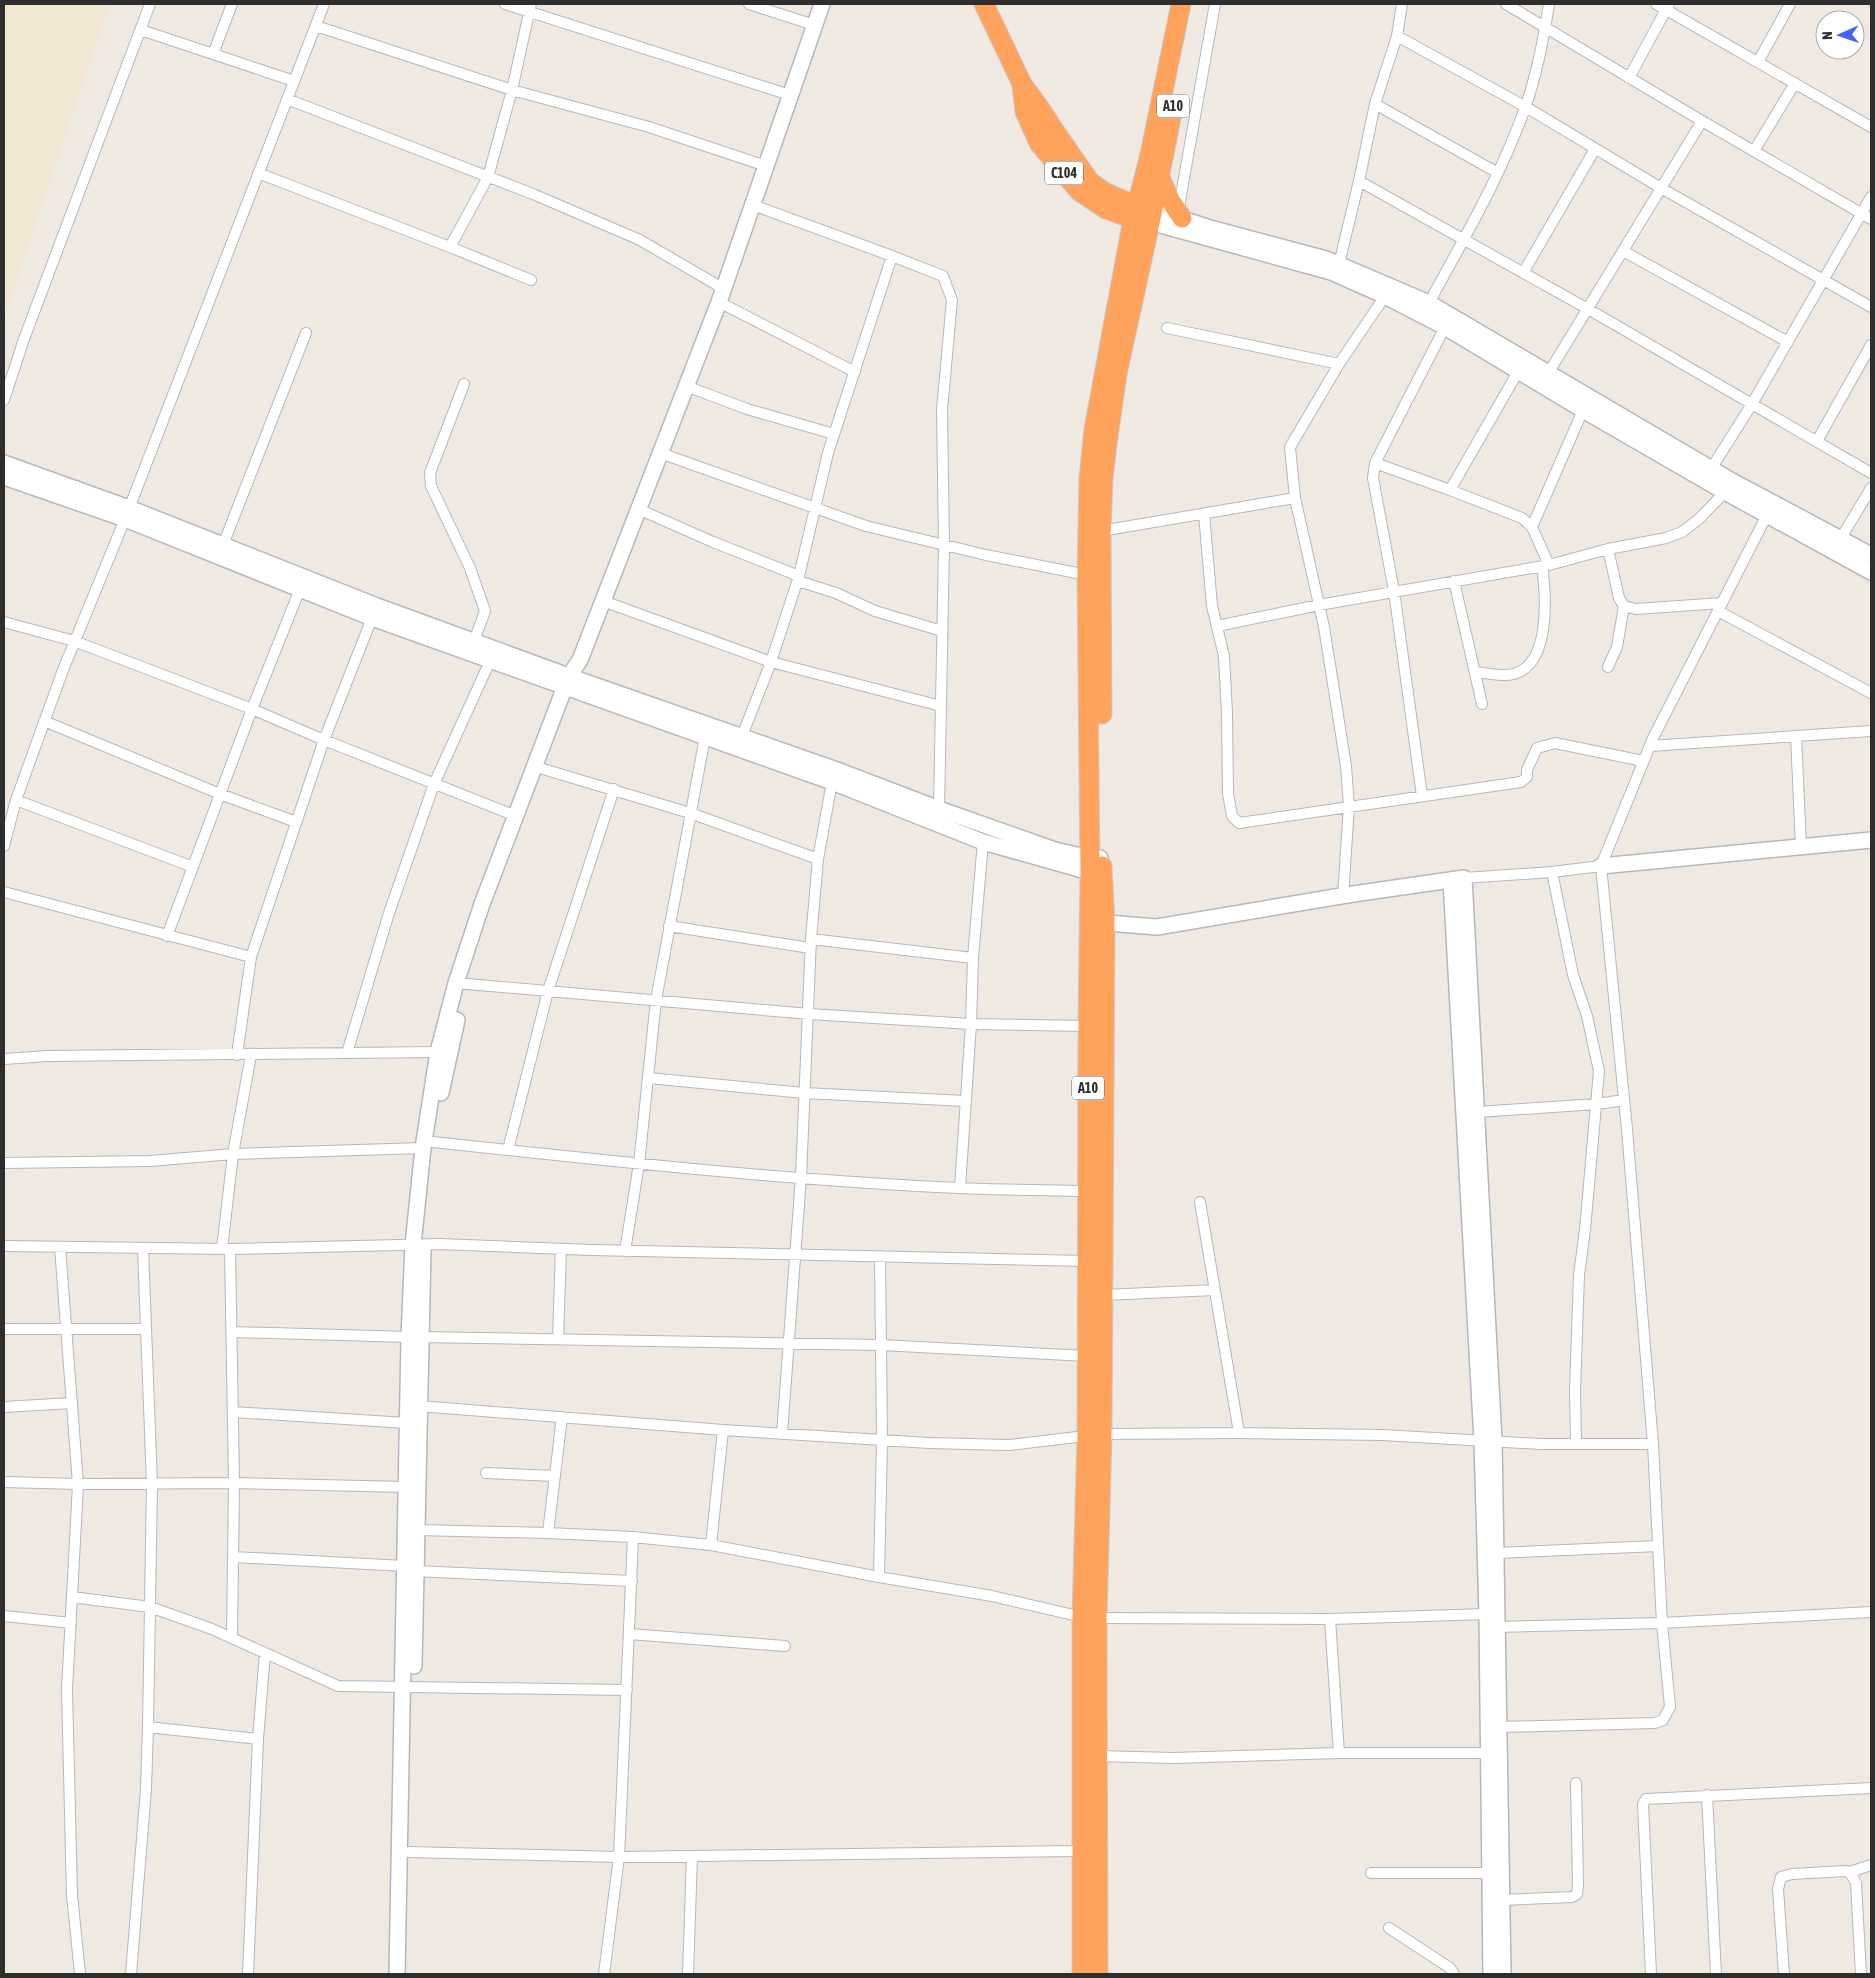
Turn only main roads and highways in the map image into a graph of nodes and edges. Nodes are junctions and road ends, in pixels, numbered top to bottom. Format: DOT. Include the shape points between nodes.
graph roads {
  1 [pos="822,4"];
  2 [pos="984,4"];
  3 [pos="1181,4"];
  4 [pos="1194,4"];
  5 [pos="1159,175"];
  6 [pos="1143,214"];
  7 [pos="1180,215"];
  8 [pos="4,464"];
  9 [pos="4,478"];
  10 [pos="1769,509"];
  11 [pos="127,513"];
  12 [pos="1871,555"];
  13 [pos="1871,572"];
  14 [pos="303,583"];
  15 [pos="572,683"];
  16 [pos="1871,840"];
  17 [pos="1096,865"];
  18 [pos="1600,866"];
  19 [pos="1457,879"];
  20 [pos="1097,922"];
  21 [pos="461,984"];
  22 [pos="428,1145"];
  23 [pos="415,1337"];
  24 [pos="1094,1434"];
  25 [pos="1488,1441"];
  26 [pos="410,1568"];
  27 [pos="1090,1617"];
  28 [pos="408,1688"];
  29 [pos="397,1974"];
  30 [pos="406,1974"];
  31 [pos="1082,1974"];
  32 [pos="1098,1974"];
  33 [pos="1491,1974"];
  34 [pos="1503,1974"];
  1 -- 15 [label="main road" via="721,295"];
  2 -- 6 [label="highway, C104" via="1022,84 1025,112 1039,143 1079,191 1106,209"];
  3 -- 6 [label="highway, A10"];
  4 -- 5 [label="highway, A10"];
  5 -- 6 [label="highway, A10"];
  5 -- 7 [label="highway"];
  6 -- 7 [label="main road"];
  6 -- 10 [label="main road" via="1331,272 1385,296 1445,327 1725,492"];
  6 -- 17 [label="highway, A10" via="1103,478"];
  6 -- 17 [label="highway, A10" via="1094,429 1089,478 1087,575"];
  7 -- 10 [label="main road" via="1339,264 1429,303 1711,469"];
  8 -- 11 [label="main road"];
  9 -- 11 [label="main road"];
  10 -- 12 [label="main road" via="1841,538"];
  10 -- 13 [label="main road"];
  11 -- 14 [label="main road"];
  11 -- 14 [label="main road" via="223,545"];
  14 -- 15 [label="main road" via="474,641"];
  14 -- 15 [label="main road" via="372,618 490,659"];
  15 -- 17 [label="main road" via="742,736"];
  15 -- 17 [label="main road" via="983,842"];
  15 -- 21 [label="main road" via="543,769"];
  15 -- 21 [label="main road" via="482,904"];
  16 -- 18 [label="main road"];
  17 -- 20 [label="highway, A10"];
  19 -- 20 [label="main road" via="1157,927"];
  19 -- 25 [label="main road"];
  19 -- 25 [label="main road" via="1477,1112"];
  20 -- 24 [label="highway, A10" via="1103,1294"];
  20 -- 24 [label="highway, A10" via="1088,1026 1087,1356"];
  21 -- 22 [label="main road"];
  21 -- 22 [label="main road" via="438,1052"];
  22 -- 23 [label="main road" via="418,1245"];
  23 -- 26 [label="main road" via="406,1487"];
  23 -- 26 [label="main road" via="419,1406 416,1530"];
  24 -- 27 [label="highway, A10"];
  25 -- 33 [label="main road"];
  25 -- 34 [label="main road" via="1496,1553"];
  26 -- 28 [label="main road"];
  27 -- 31 [label="highway, A10" via="1082,1851"];
  27 -- 32 [label="highway, A10" via="1098,1756"];
  28 -- 29 [label="main road"];
  28 -- 30 [label="main road"];
}
